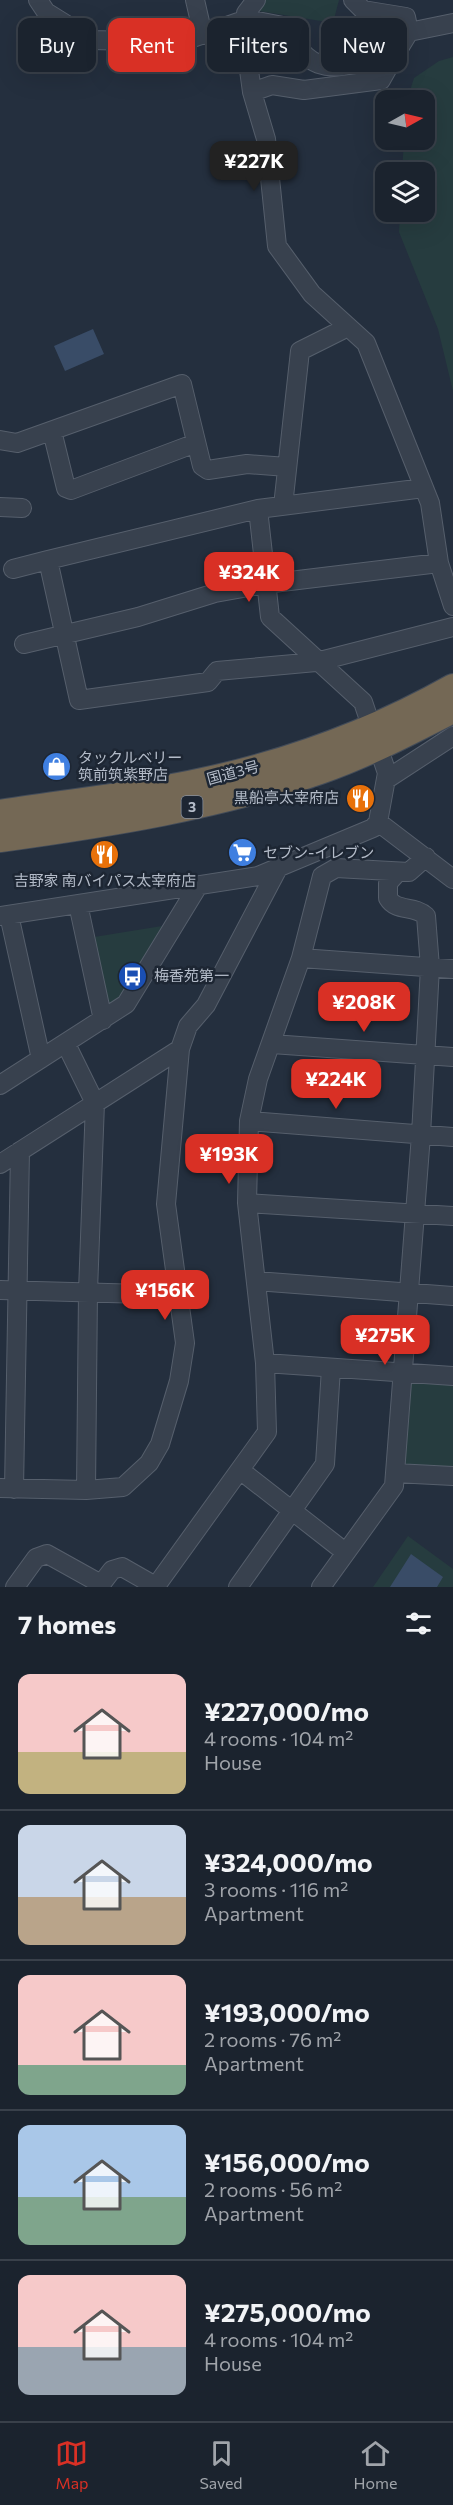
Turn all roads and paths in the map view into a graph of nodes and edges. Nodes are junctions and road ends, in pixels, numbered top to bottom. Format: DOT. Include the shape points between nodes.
graph roads {
  1 [pos="38,0"];
  2 [pos="195,0"];
  3 [pos="256,0"];
  4 [pos="353,0"];
  5 [pos="247,18"];
  6 [pos="453,23"];
  7 [pos="409,32"];
  8 [pos="207,34"];
  9 [pos="203,35"];
  10 [pos="407,35"];
  11 [pos="251,72"];
  12 [pos="386,72"];
  13 [pos="252,92"];
  14 [pos="348,327"];
  15 [pos="52,431"];
  16 [pos="0,440"];
  17 [pos="196,443"];
  18 [pos="286,468"];
  19 [pos="424,488"];
  20 [pos="283,506"];
  21 [pos="0,507"];
  22 [pos="22,508"];
  23 [pos="258,509"];
  24 [pos="48,560"];
  25 [pos="439,563"];
  26 [pos="13,569"];
  27 [pos="265,584"];
  28 [pos="453,606"];
  29 [pos="453,627"];
  30 [pos="64,634"];
  31 [pos="24,644"];
  32 [pos="316,662"];
  33 [pos="453,687"];
  34 [pos="453,710"];
  35 [pos="453,736"];
  36 [pos="375,738"];
  37 [pos="387,779"];
  38 [pos="0,813"];
  39 [pos="378,822"];
  40 [pos="0,839"];
  41 [pos="426,858"];
  42 [pos="277,870"];
  43 [pos="397,873"];
  44 [pos="453,879"];
  45 [pos="198,886"];
  46 [pos="78,904"];
  47 [pos="4,916"];
  48 [pos="301,958"];
  49 [pos="430,968"];
  50 [pos="453,969"];
  51 [pos="104,1020"];
  52 [pos="66,1044"];
  53 [pos="272,1044"];
  54 [pos="180,1049"];
  55 [pos="424,1055"];
  56 [pos="453,1057"];
  57 [pos="40,1059"];
  58 [pos="0,1085"];
  59 [pos="95,1103"];
  60 [pos="249,1121"];
  61 [pos="421,1135"];
  62 [pos="453,1137"];
  63 [pos="20,1151"];
  64 [pos="0,1164"];
  65 [pos="247,1203"];
  66 [pos="415,1214"];
  67 [pos="453,1216"];
  68 [pos="256,1281"];
  69 [pos="9,1290"];
  70 [pos="88,1291"];
  71 [pos="407,1293"];
  72 [pos="180,1295"];
  73 [pos="453,1296"];
  74 [pos="265,1363"];
  75 [pos="331,1368"];
  76 [pos="402,1372"];
  77 [pos="453,1376"];
  78 [pos="240,1470"];
  79 [pos="395,1473"];
  80 [pos="453,1476"];
  81 [pos="7,1489"];
  82 [pos="87,1490"];
  83 [pos="294,1512"];
  84 [pos="345,1552"];
  85 [pos="100,1586"];
  86 [pos="157,1586"];
  87 [pos="15,1587"];
  88 [pos="238,1587"];
  89 [pos="321,1587"];
  1 -- 9 [label="street" via="46,12 91,40 145,39 169,43"];
  2 -- 9 [label="street"];
  3 -- 5 [label="street" via="246,13"];
  4 -- 7 [label="street" via="363,10 406,17"];
  6 -- 7 [label="street"];
  7 -- 10 [label="street"];
  8 -- 9 [label="street"];
  11 -- 13 [label="street"];
  12 -- 13 [label="street" via="381,80 304,90 272,85"];
  13 -- 14 [label="street" via="266,139 278,246 312,294"];
  14 -- 18 [label="street" via="300,351"];
  14 -- 19 [label="street" via="366,343"];
  15 -- 16 [label="street" via="17,443"];
  15 -- 17 [label="street" via="66,488 70,490"];
  15 -- 17 [label="street" via="182,384"];
  17 -- 18 [label="street" via="202,466 208,470 247,464"];
  18 -- 20 [label="street"];
  19 -- 20 [label="street"];
  19 -- 25 [label="street"];
  20 -- 23 [label="street"];
  21 -- 22 [label="street"];
  23 -- 24 [label="street"];
  23 -- 27 [label="street"];
  24 -- 26 [label="street"];
  24 -- 30 [label="street"];
  25 -- 27 [label="street"];
  25 -- 28 [label="street"];
  27 -- 30 [label="street" via="215,593"];
  27 -- 32 [label="street" via="270,617"];
  29 -- 32 [label="street"];
  30 -- 31 [label="street"];
  30 -- 32 [label="street" via="79,700 208,682 217,671"];
  32 -- 36 [label="street" via="363,702"];
  33 -- 36 [label="highway, 国道3号 / 3"];
  34 -- 36 [label="highway, 国道3号 / 3"];
  35 -- 37 [label="street"];
  36 -- 37 [label="street"];
  36 -- 38 [label="highway, 国道3号 / 3" via="203,781"];
  36 -- 40 [label="highway, 国道3号 / 3" via="321,771 178,811"];
  37 -- 39 [label="street"];
  39 -- 41 [label="street"];
  39 -- 42 [label="street" via="374,828"];
  41 -- 43 [label="street" via="412,872"];
  41 -- 44 [label="street"];
  42 -- 45 [label="street"];
  42 -- 54 [label="street" via="206,1005 188,1026"];
  43 -- 48 [label="street" via="336,868 322,876"];
  43 -- 49 [label="street" via="388,883 388,898 395,906 426,916"];
  45 -- 46 [label="street"];
  45 -- 51 [label="street" via="126,1004"];
  46 -- 47 [label="street"];
  46 -- 51 [label="street"];
  47 -- 57 [label="street"];
  48 -- 49 [label="street"];
  48 -- 53 [label="street"];
  49 -- 50 [label="street"];
  49 -- 55 [label="street"];
  51 -- 52 [label="street"];
  52 -- 57 [label="street"];
  52 -- 59 [label="street"];
  53 -- 55 [label="street"];
  53 -- 60 [label="street" via="258,1079"];
  54 -- 59 [label="street"];
  54 -- 72 [label="street" via="166,1204"];
  55 -- 56 [label="street"];
  55 -- 61 [label="street"];
  57 -- 58 [label="street"];
  59 -- 63 [label="street"];
  59 -- 70 [label="street"];
  60 -- 61 [label="street"];
  60 -- 65 [label="street"];
  61 -- 62 [label="street"];
  61 -- 66 [label="street"];
  63 -- 64 [label="street"];
  63 -- 69 [label="street"];
  65 -- 66 [label="street"];
  65 -- 68 [label="street"];
  66 -- 67 [label="street"];
  66 -- 71 [label="street"];
  68 -- 71 [label="street"];
  68 -- 74 [label="street"];
  69 -- 70 [label="street"];
  69 -- 81 [label="street"];
  70 -- 72 [label="street"];
  70 -- 82 [label="street"];
  71 -- 73 [label="street"];
  71 -- 76 [label="street"];
  72 -- 82 [label="street" via="185,1343 179,1381 160,1444 149,1462 123,1487"];
  74 -- 75 [label="street"];
  74 -- 78 [label="street" via="267,1431"];
  75 -- 76 [label="street"];
  75 -- 83 [label="street" via="326,1464"];
  76 -- 77 [label="street"];
  76 -- 79 [label="street"];
  78 -- 83 [label="street"];
  78 -- 86 [label="street"];
  79 -- 80 [label="street"];
  79 -- 84 [label="street" via="394,1486"];
  81 -- 82 [label="street"];
  83 -- 84 [label="street"];
  83 -- 88 [label="street"];
  84 -- 89 [label="street"];
  85 -- 86 [label="street" via="112,1570 122,1568"];
  85 -- 87 [label="street" via="47,1554 36,1558"];
}
